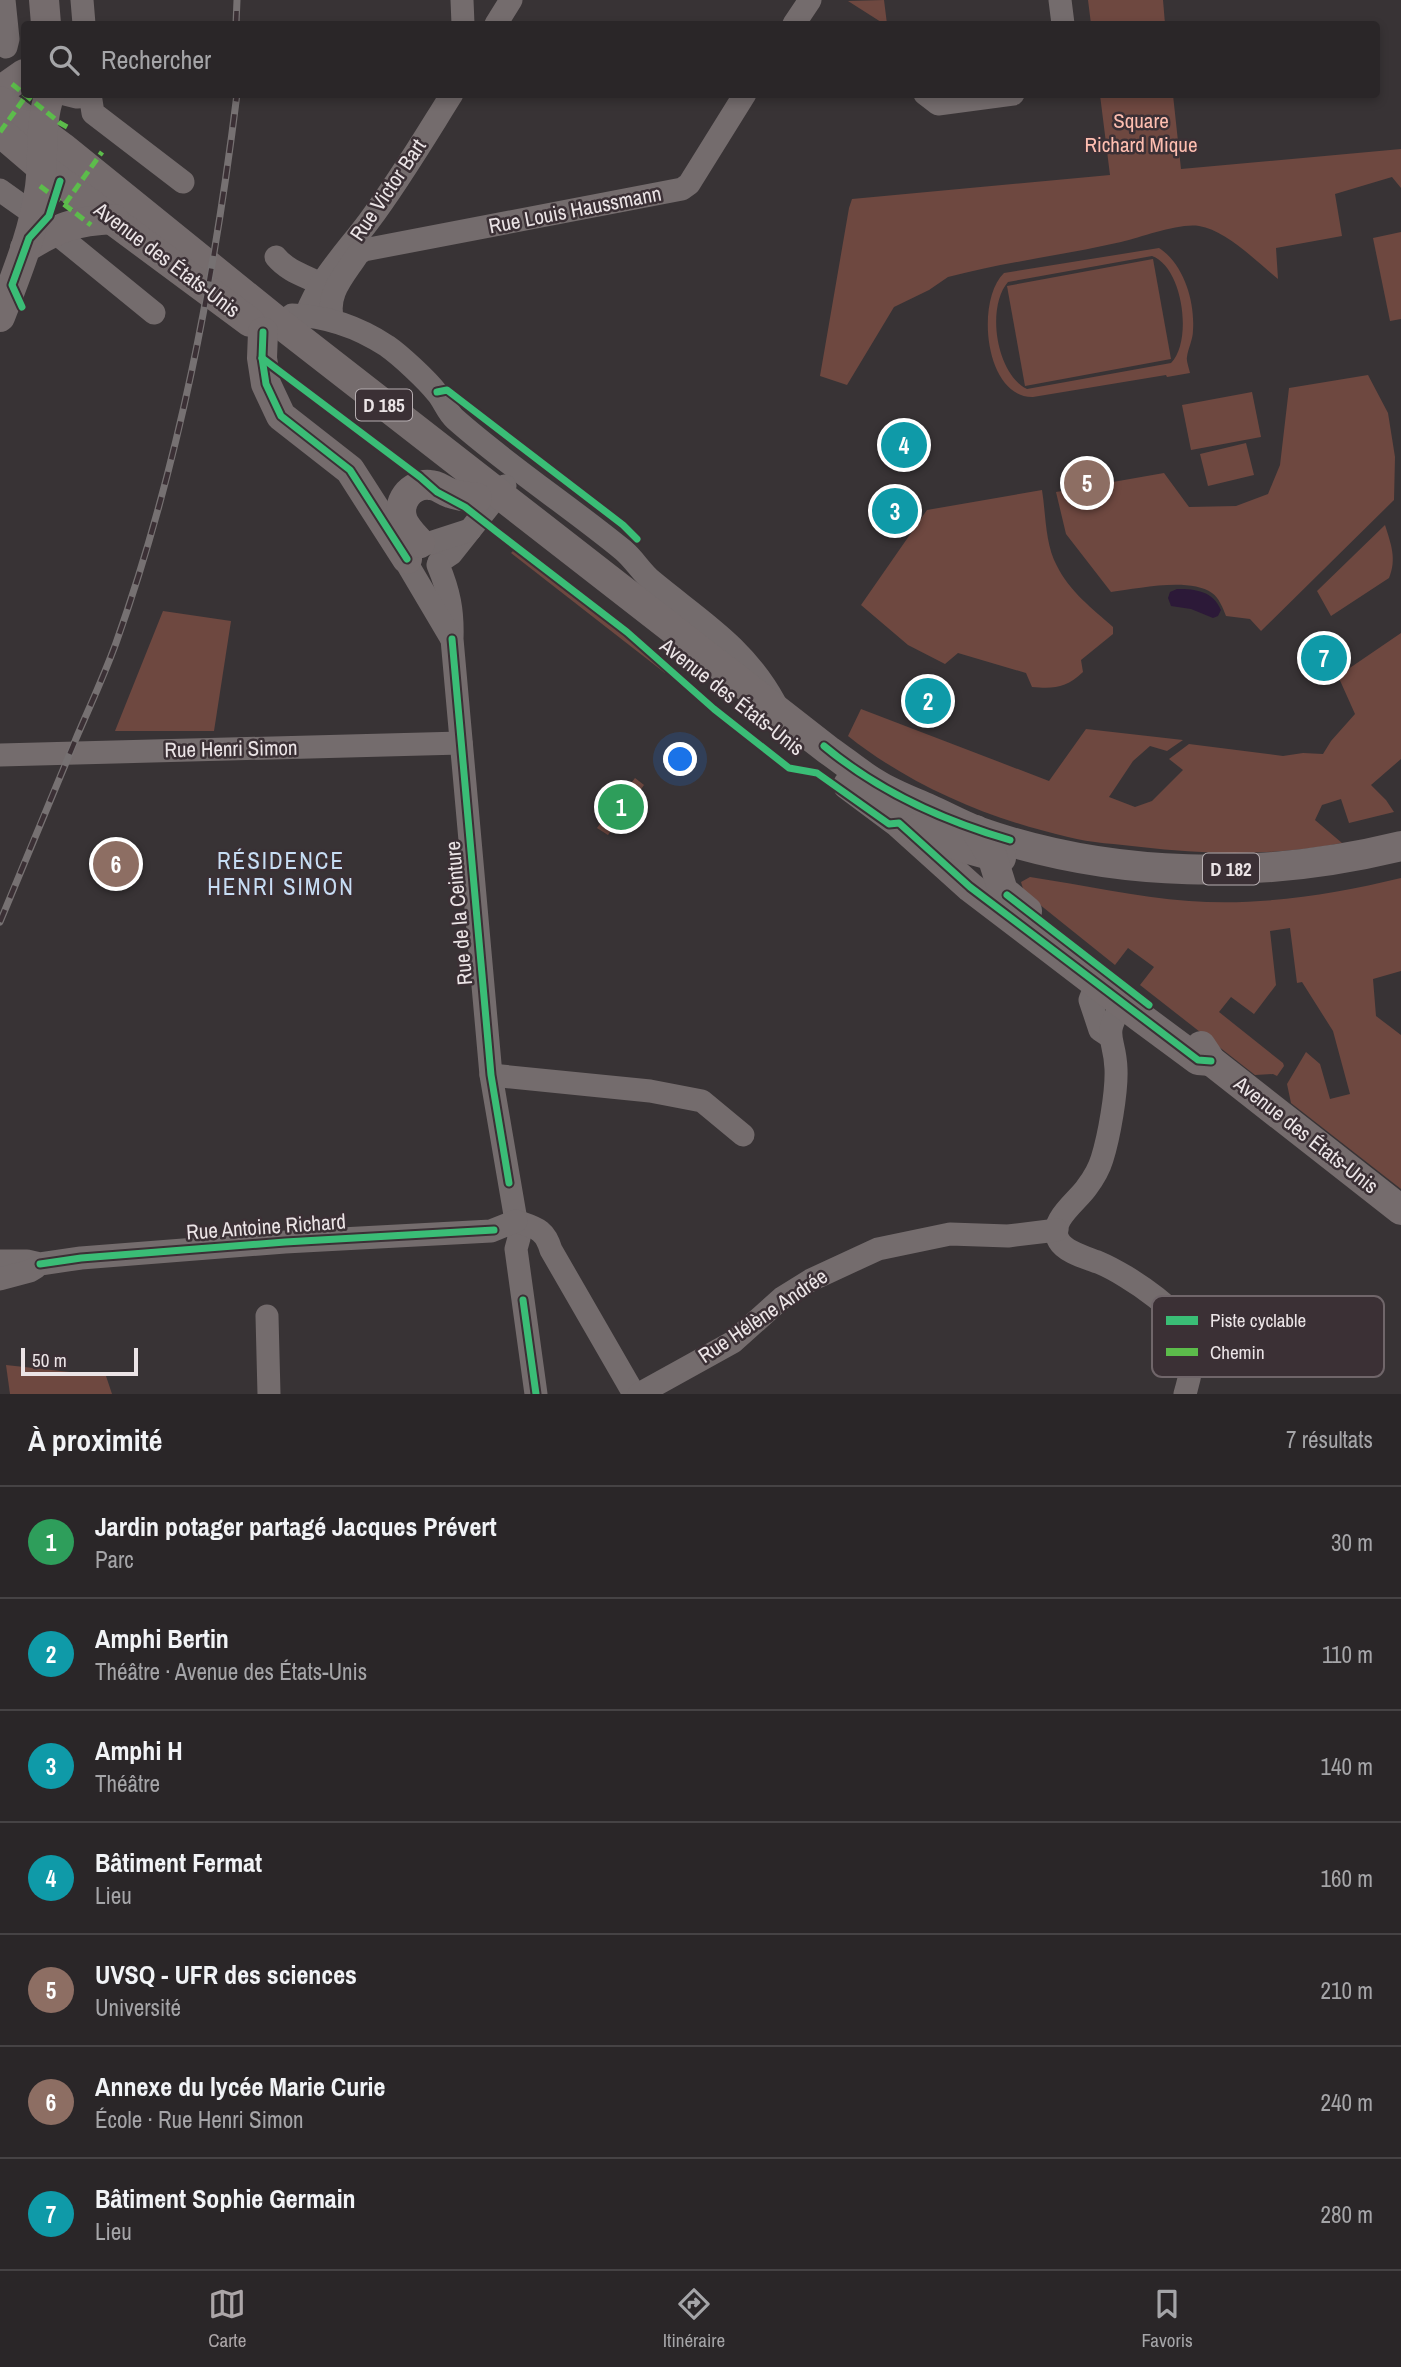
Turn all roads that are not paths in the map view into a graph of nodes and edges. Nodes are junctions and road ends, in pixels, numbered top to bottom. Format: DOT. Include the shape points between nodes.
graph roads {
  1 [pos="4,0"];
  2 [pos="44,0"];
  3 [pos="82,0"];
  4 [pos="461,0"];
  5 [pos="511,0"];
  6 [pos="1060,0"];
  7 [pos="46,21"];
  8 [pos="84,21"];
  9 [pos="463,21"];
  10 [pos="498,21"];
  11 [pos="1063,21"];
  12 [pos="3,45"];
  13 [pos="21,60"];
  14 [pos="21,76"];
  15 [pos="0,91"];
  16 [pos="50,98"];
  17 [pos="90,98"];
  18 [pos="449,98"];
  19 [pos="743,98"];
  20 [pos="930,98"];
  21 [pos="983,98"];
  22 [pos="0,102"];
  23 [pos="0,132"];
  24 [pos="52,157"];
  25 [pos="183,182"];
  26 [pos="0,190"];
  27 [pos="114,219"];
  28 [pos="370,220"];
  29 [pos="36,233"];
  30 [pos="385,246"];
  31 [pos="177,253"];
  32 [pos="276,257"];
  33 [pos="328,287"];
  34 [pos="154,313"];
  35 [pos="0,317"];
  36 [pos="333,321"];
  37 [pos="283,324"];
  38 [pos="518,471"];
  39 [pos="482,491"];
  40 [pos="511,515"];
  41 [pos="425,557"];
  42 [pos="778,709"];
  43 [pos="461,743"];
  44 [pos="0,755"];
  45 [pos="899,823"];
  46 [pos="976,830"];
  47 [pos="1401,846"];
  48 [pos="992,856"];
  49 [pos="1401,863"];
  50 [pos="1113,989"];
  51 [pos="1109,1036"];
  52 [pos="491,1075"];
  53 [pos="743,1135"];
  54 [pos="1401,1210"];
  55 [pos="1057,1230"];
  56 [pos="517,1232"];
  57 [pos="0,1261"];
  58 [pos="40,1264"];
  59 [pos="0,1279"];
  60 [pos="1155,1296"];
  61 [pos="267,1316"];
  62 [pos="269,1394"];
  63 [pos="536,1394"];
  64 [pos="634,1394"];
  65 [pos="639,1394"];
  1 -- 12 [label="street" via="8,39"];
  2 -- 7 [label="main road"];
  3 -- 8 [label="street"];
  4 -- 9 [label="street"];
  5 -- 10 [label="street"];
  6 -- 11 [label="street"];
  12 -- 13 [label="street"];
  14 -- 15 [label="main road"];
  16 -- 24 [label="main road" via="45,111"];
  17 -- 25 [label="street" via="93,113"];
  18 -- 28 [label="street, Rue Victor Bart"];
  19 -- 30 [label="street, Rue Louis Haussmann" via="689,184 681,189"];
  20 -- 21 [label="street" via="938,104"];
  22 -- 24 [label="main road, Avenue des États-Unis / D 185"];
  23 -- 24 [label="main road, Avenue des États-Unis / D 185"];
  24 -- 27 [label="main road, Avenue des États-Unis / D 185"];
  24 -- 29 [label="main road" via="48,216"];
  24 -- 31 [label="main road, Avenue des États-Unis / D 185"];
  26 -- 29 [label="street"];
  27 -- 29 [label="main road" via="87,220"];
  27 -- 31 [label="main road, Avenue des États-Unis / D 185"];
  28 -- 30 [label="street"];
  28 -- 33 [label="street, Rue Victor Bart"];
  29 -- 34 [label="street" via="62,238"];
  29 -- 35 [label="main road"];
  30 -- 33 [label="street, Rue Victor Bart" via="358,254"];
  31 -- 37 [label="main road, Avenue des États-Unis / D 185" via="238,300"];
  32 -- 33 [label="street" via="293,272"];
  33 -- 36 [label="street"];
  33 -- 37 [label="street"];
  36 -- 37 [label="street, Avenue des États-Unis"];
  36 -- 38 [label="street, Avenue des États-Unis" via="388,347 437,393 452,416"];
  37 -- 39 [label="main road, Avenue des États-Unis / D 185"];
  37 -- 41 [label="main road" via="262,358 266,384 281,416 350,470"];
  38 -- 41 [label="street" via="470,530"];
  38 -- 42 [label="street, Avenue des États-Unis" via="627,552 649,578 726,639 764,682"];
  39 -- 40 [label="main road, Avenue des États-Unis / D 185"];
  39 -- 41 [label="main road" via="450,493 428,484 410,491 401,517"];
  40 -- 42 [label="main road, Avenue des États-Unis / D 185"];
  40 -- 45 [label="main road, Avenue des États-Unis / D 185" via="803,753"];
  41 -- 43 [label="street, Rue de la Ceinture" via="452,639"];
  42 -- 46 [label="main road, Avenue des États-Unis / D 185" via="877,785"];
  43 -- 44 [label="street, Rue Henri Simon"];
  43 -- 52 [label="street, Rue de la Ceinture"];
  45 -- 48 [label="main road, D 182"];
  45 -- 50 [label="main road, Avenue des États-Unis / D 185" via="970,887"];
  46 -- 47 [label="main road, D 182" via="1060,854 1166,868 1246,870 1319,863"];
  46 -- 48 [label="main road, Avenue des États-Unis / D 185"];
  48 -- 49 [label="main road, D 182" via="1123,880 1205,887 1321,880"];
  48 -- 50 [label="main road, Avenue des États-Unis / D 185" via="1007,895"];
  50 -- 51 [label="street"];
  50 -- 51 [label="street" via="1090,1000 1100,1030"];
  50 -- 54 [label="main road, Avenue des États-Unis / D 185" via="1198,1060 1211,1061"];
  51 -- 55 [label="street" via="1116,1069 1101,1160"];
  52 -- 53 [label="street" via="650,1091 702,1101"];
  52 -- 56 [label="street, Rue de la Ceinture"];
  55 -- 60 [label="street" via="1059,1242 1068,1250 1121,1272"];
  55 -- 65 [label="street, Rue Hélène Andrée" via="1009,1236 950,1234 878,1249 811,1280 782,1298 733,1342"];
  56 -- 58 [label="street, Rue Antoine Richard" via="275,1243"];
  56 -- 63 [label="street, Rue de la Ceinture"];
  56 -- 64 [label="street" via="551,1250"];
  57 -- 58 [label="street, Rue Antoine Richard"];
  58 -- 59 [label="street, Rue Antoine Richard"];
  61 -- 62 [label="street"];
}
